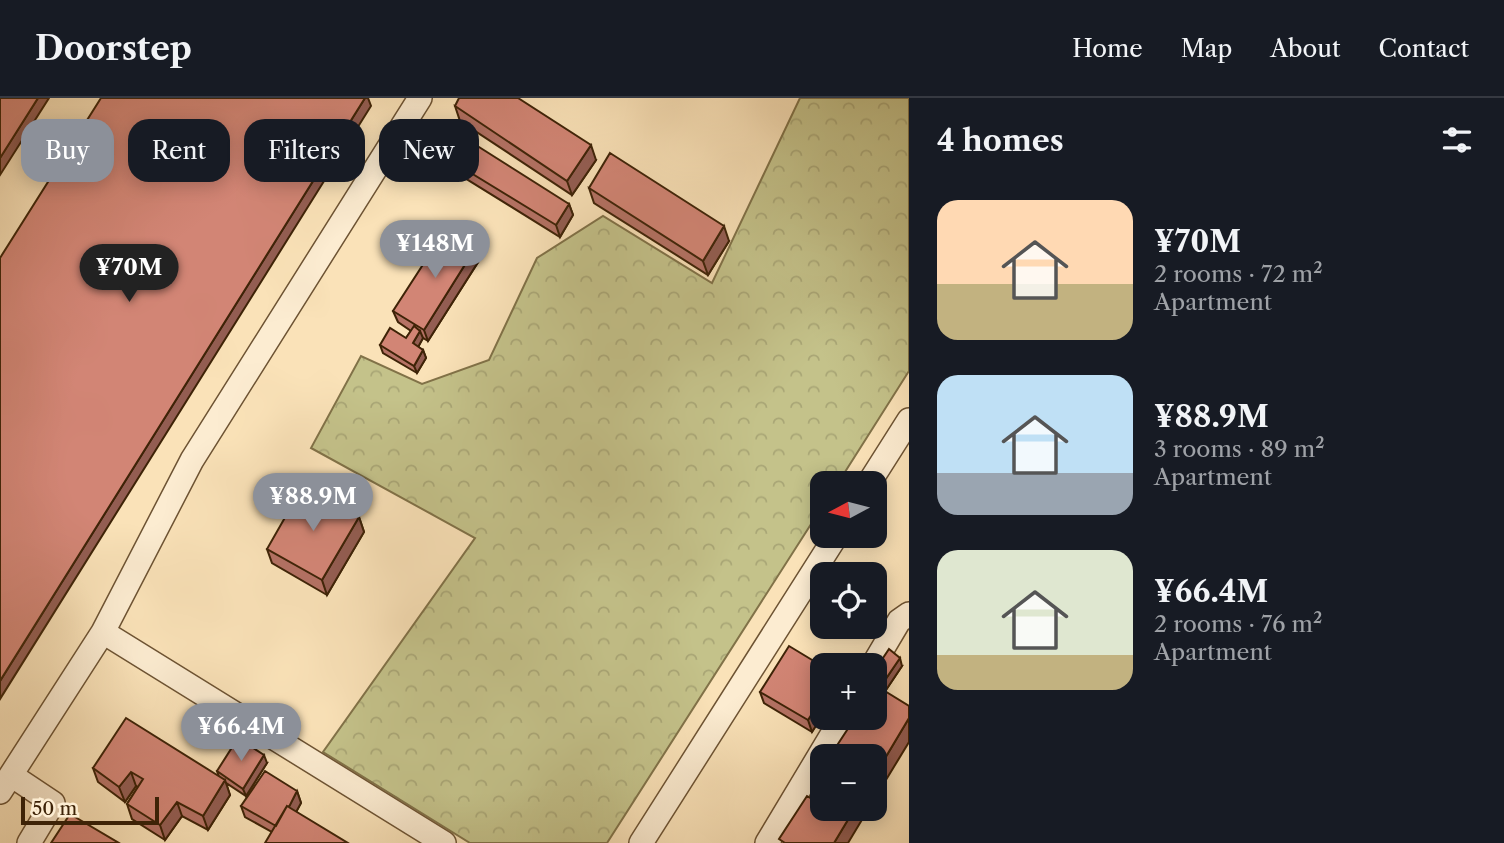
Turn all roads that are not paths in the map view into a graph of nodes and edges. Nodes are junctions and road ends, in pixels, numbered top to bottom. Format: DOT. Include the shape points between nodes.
graph roads {
  1 [pos="420,98"];
  2 [pos="909,420"];
  3 [pos="877,471"];
  4 [pos="828,548"];
  5 [pos="909,614"];
  6 [pos="103,632"];
  7 [pos="880,653"];
  8 [pos="835,730"];
  9 [pos="5,783"];
  10 [pos="29,843"];
  11 [pos="444,843"];
  12 [pos="641,843"];
  13 [pos="767,843"];
  1 -- 6 [label="lane" via="192,460"];
  2 -- 3 [label="lane"];
  4 -- 12 [label="lane"];
  5 -- 7 [label="lane" via="899,621"];
  6 -- 9 [label="lane"];
  6 -- 11 [label="lane"];
  8 -- 13 [label="lane"];
  9 -- 10 [label="lane" via="53,803"];
}
